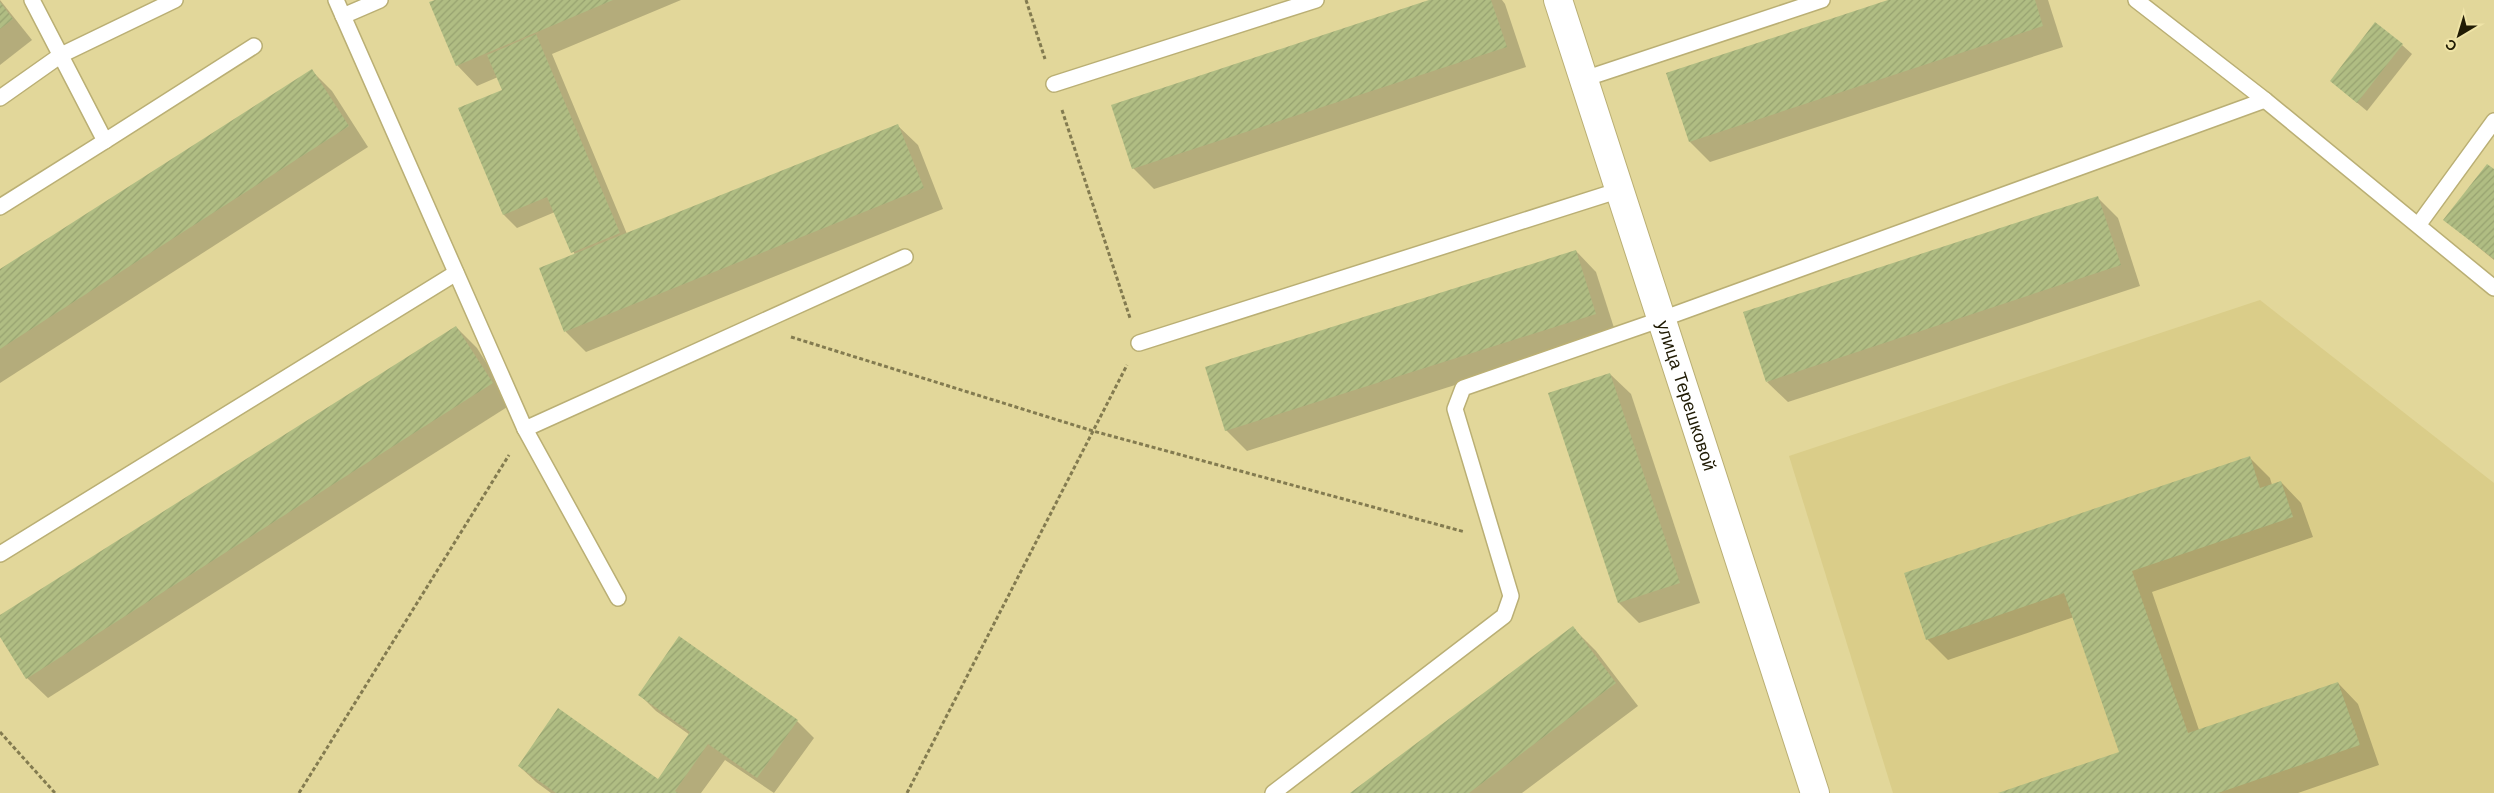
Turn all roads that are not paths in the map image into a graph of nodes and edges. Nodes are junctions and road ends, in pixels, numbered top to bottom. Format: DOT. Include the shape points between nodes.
graph roads {
  1 [pos="32,0"];
  2 [pos="175,0"];
  3 [pos="336,0"];
  4 [pos="380,0"];
  5 [pos="1316,0"];
  6 [pos="1558,0"];
  7 [pos="1822,0"];
  8 [pos="2136,0"];
  9 [pos="343,16"];
  10 [pos="254,46"];
  11 [pos="61,55"];
  12 [pos="1584,79"];
  13 [pos="1054,84"];
  14 [pos="0,98"];
  15 [pos="2266,100"];
  16 [pos="2494,121"];
  17 [pos="105,140"];
  18 [pos="1620,190"];
  19 [pos="0,207"];
  20 [pos="2419,224"];
  21 [pos="905,257"];
  22 [pos="456,273"];
  23 [pos="2494,288"];
  24 [pos="1662,319"];
  25 [pos="1139,343"];
  26 [pos="525,429"];
  27 [pos="0,554"];
  28 [pos="618,598"];
  29 [pos="1273,793"];
  30 [pos="1815,793"];
  1 -- 11 [label="lane"];
  2 -- 11 [label="lane"];
  3 -- 9 [label="lane"];
  4 -- 9 [label="lane"];
  5 -- 13 [label="lane"];
  6 -- 12 [label="street, улица Терешковой"];
  7 -- 12 [label="lane"];
  8 -- 15 [label="lane"];
  9 -- 22 [label="lane"];
  10 -- 17 [label="lane"];
  11 -- 14 [label="lane"];
  11 -- 17 [label="lane"];
  12 -- 18 [label="street, улица Терешковой"];
  15 -- 20 [label="lane"];
  15 -- 24 [label="lane"];
  16 -- 20 [label="lane"];
  17 -- 19 [label="lane"];
  18 -- 24 [label="street, улица Терешковой"];
  18 -- 25 [label="lane"];
  20 -- 23 [label="lane"];
  21 -- 26 [label="lane"];
  22 -- 26 [label="lane"];
  22 -- 27 [label="lane"];
  24 -- 29 [label="lane" via="1462,388 1455,409 1512,596 1504,616"];
  24 -- 30 [label="street, улица Терешковой"];
  26 -- 28 [label="lane"];
}
